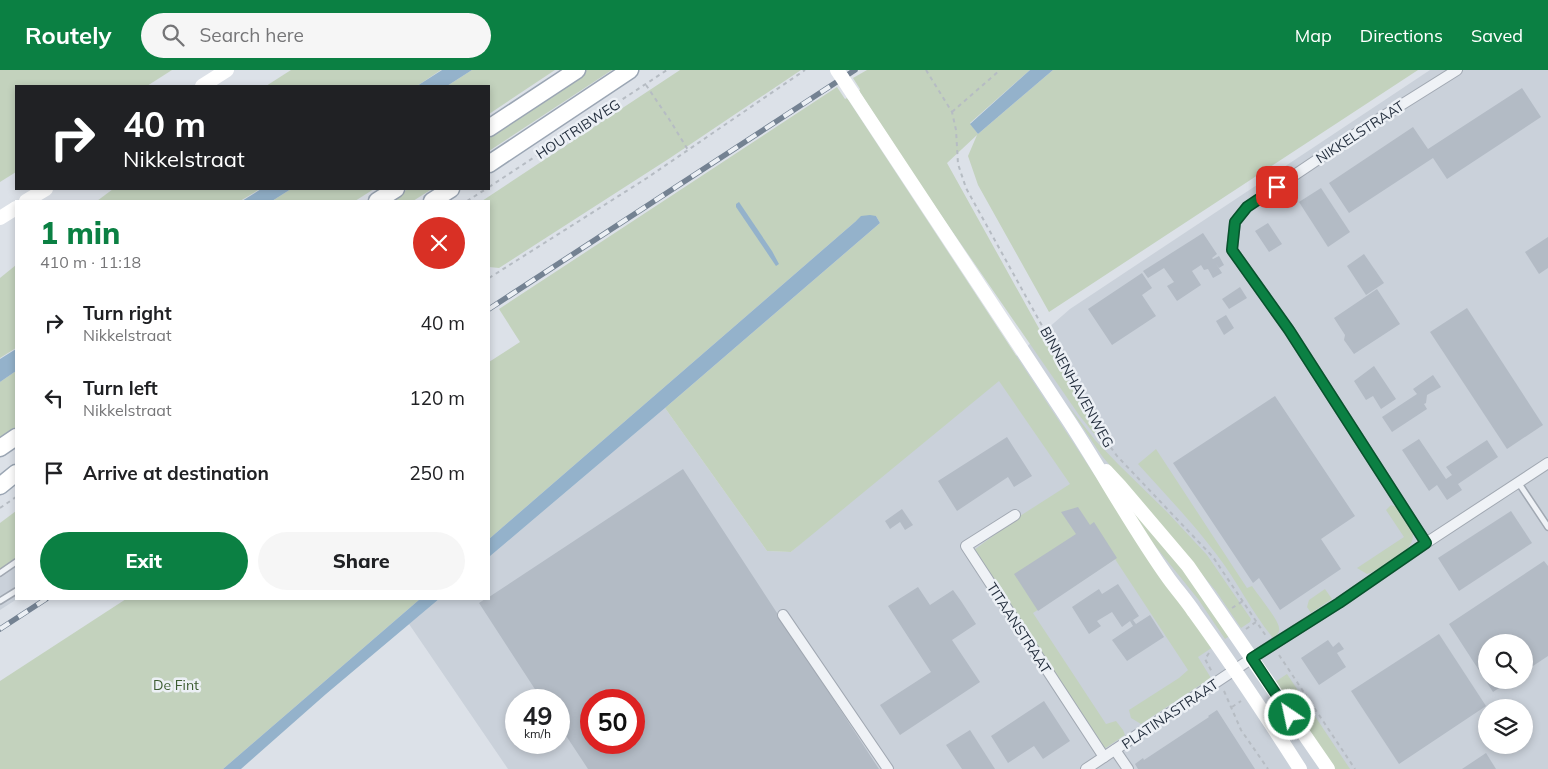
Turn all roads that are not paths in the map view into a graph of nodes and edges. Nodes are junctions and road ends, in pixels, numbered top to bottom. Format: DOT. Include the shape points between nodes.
graph roads {
  1 [pos="227,70"];
  2 [pos="577,70"];
  3 [pos="630,70"];
  4 [pos="837,70"];
  5 [pos="1457,70"];
  6 [pos="204,85"];
  7 [pos="490,127"];
  8 [pos="490,163"];
  9 [pos="44,190"];
  10 [pos="394,190"];
  11 [pos="449,190"];
  12 [pos="28,200"];
  13 [pos="379,200"];
  14 [pos="434,200"];
  15 [pos="15,209"];
  16 [pos="0,218"];
  17 [pos="15,438"];
  18 [pos="0,448"];
  19 [pos="1096,462"];
  20 [pos="1548,463"];
  21 [pos="15,472"];
  22 [pos="15,473"];
  23 [pos="0,479"];
  24 [pos="1518,482"];
  25 [pos="0,486"];
  26 [pos="1015,515"];
  27 [pos="1548,528"];
  28 [pos="1426,543"];
  29 [pos="15,563"];
  30 [pos="0,573"];
  31 [pos="15,592"];
  32 [pos="0,601"];
  33 [pos="783,614"];
  34 [pos="1252,658"];
  35 [pos="1235,670"];
  36 [pos="1115,750"];
  37 [pos="1104,757"];
  38 [pos="888,769"];
  39 [pos="1086,769"];
  40 [pos="1128,769"];
  41 [pos="1300,769"];
  42 [pos="1328,769"];
  1 -- 6 [label="main road"];
  2 -- 7 [label="main road"];
  3 -- 8 [label="main road, HOUTRIBWEG"];
  4 -- 19 [label="main road, BINNENHAVENWEG, bridge"];
  5 -- 28 [label="street, NIKKELSTRAAT" via="1247,207 1235,222 1232,250 1289,330"];
  9 -- 12 [label="main road"];
  10 -- 13 [label="main road"];
  11 -- 14 [label="main road"];
  15 -- 16 [label="main road"];
  17 -- 18 [label="main road"];
  19 -- 34 [label="main road, BINNENHAVENWEG" via="1177,552"];
  19 -- 35 [label="main road, BINNENHAVENWEG" via="1169,578"];
  20 -- 24 [label="street"];
  21 -- 23 [label="main road"];
  22 -- 25 [label="main road"];
  24 -- 27 [label="lane"];
  24 -- 28 [label="street"];
  26 -- 37 [label="street, TITAANSTRAAT" via="966,546"];
  28 -- 34 [label="street"];
  29 -- 30 [label="lane"];
  31 -- 32 [label="lane"];
  33 -- 38 [label="street"];
  34 -- 35 [label="street, PLATINASTRAAT"];
  34 -- 42 [label="main road, BINNENHAVENWEG"];
  35 -- 36 [label="street, PLATINASTRAAT"];
  35 -- 41 [label="main road, BINNENHAVENWEG"];
  36 -- 37 [label="street, PLATINASTRAAT"];
  36 -- 40 [label="street"];
  37 -- 39 [label="street, PLATINASTRAAT"];
}
